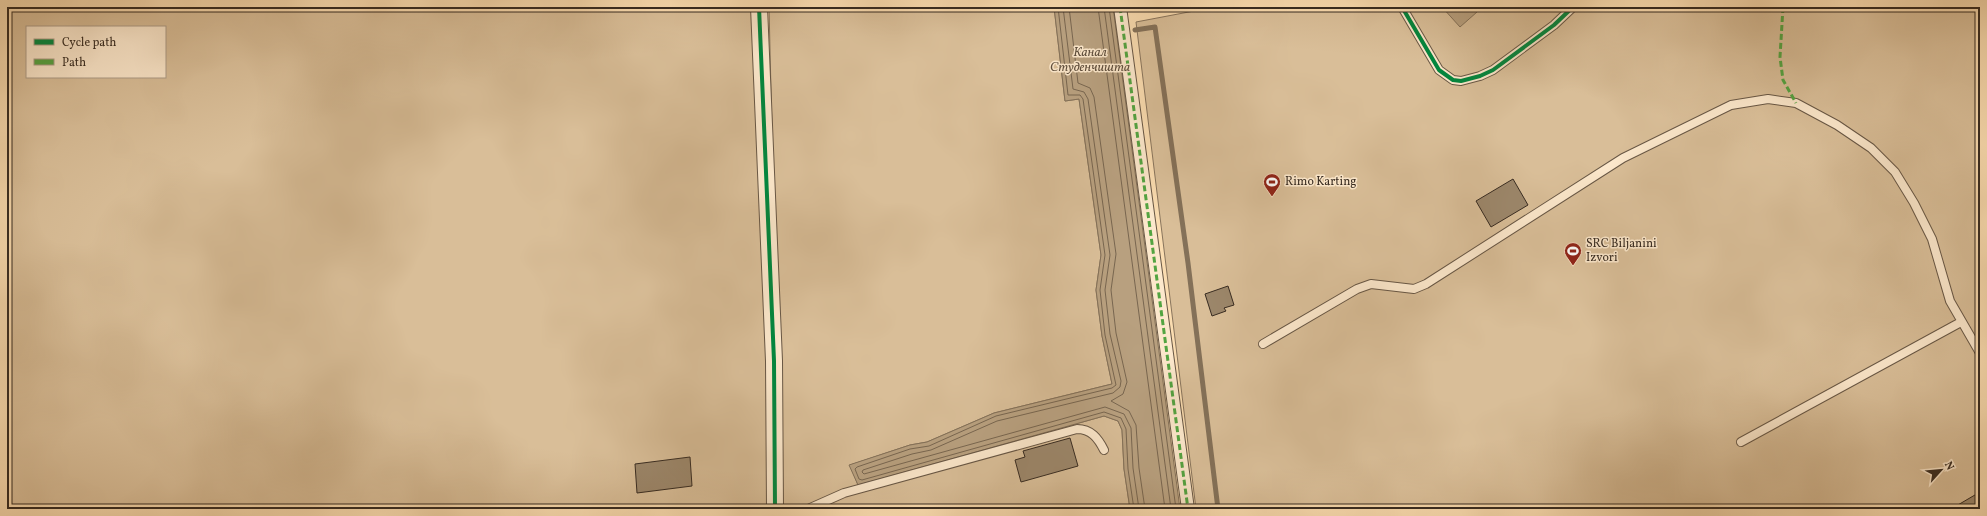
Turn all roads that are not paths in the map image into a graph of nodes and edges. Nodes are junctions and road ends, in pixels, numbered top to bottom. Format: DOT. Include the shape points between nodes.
graph roads {
  1 [pos="759,7"];
  2 [pos="1120,7"];
  3 [pos="1402,7"];
  4 [pos="1573,7"];
  5 [pos="1961,322"];
  6 [pos="1263,344"];
  7 [pos="1980,353"];
  8 [pos="1741,442"];
  9 [pos="1104,450"];
  10 [pos="775,509"];
  11 [pos="808,509"];
  12 [pos="1188,509"];
  1 -- 10 [label="street" via="774,361"];
  2 -- 12 [label="street"];
  3 -- 4 [label="lane" via="1439,70 1453,80 1460,81 1492,70 1554,25"];
  5 -- 6 [label="lane" via="1950,301 1932,239 1895,172 1871,148 1838,125 1796,103 1768,99 1731,105 1623,158 1426,284 1414,289 1371,284 1357,289"];
  5 -- 7 [label="lane"];
  5 -- 8 [label="lane"];
  9 -- 11 [label="lane" via="1094,435 1076,429 844,493"];
}
